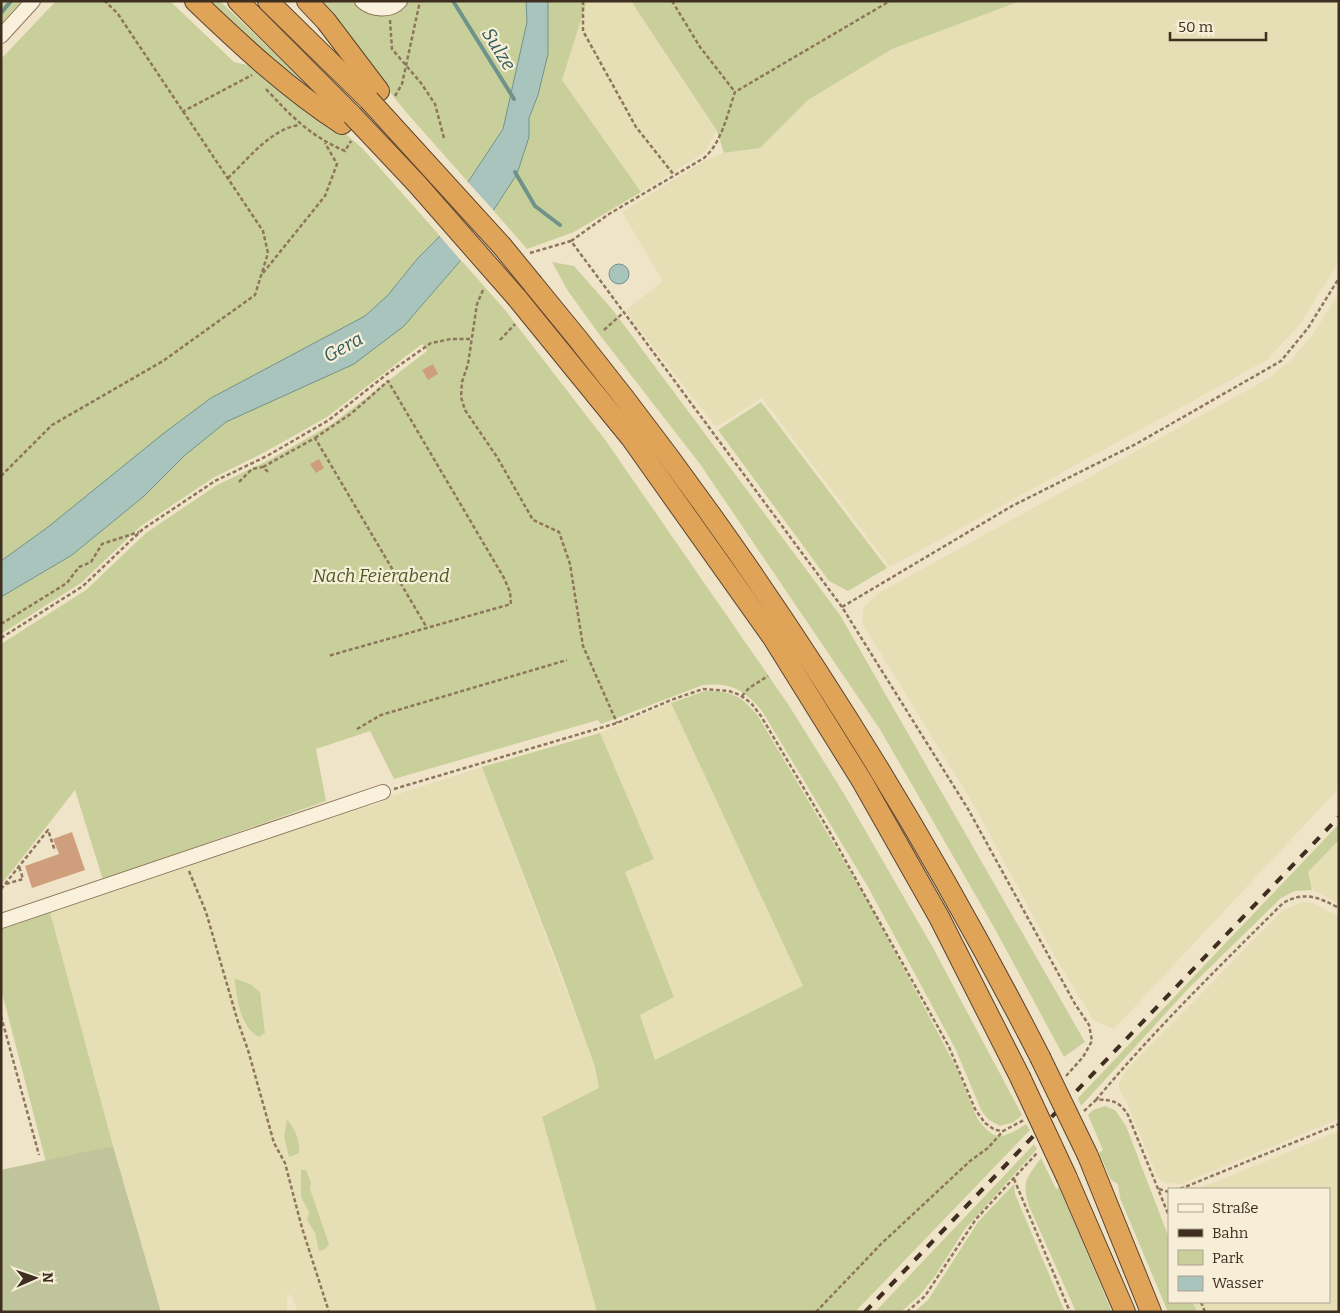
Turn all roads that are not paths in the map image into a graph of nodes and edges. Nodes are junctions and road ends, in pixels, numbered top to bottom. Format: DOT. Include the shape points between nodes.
graph roads {
  1 [pos="33,1"];
  2 [pos="195,1"];
  3 [pos="238,1"];
  4 [pos="268,1"];
  5 [pos="307,1"];
  6 [pos="362,1"];
  7 [pos="394,4"];
  8 [pos="1,36"];
  9 [pos="381,96"];
  10 [pos="348,126"];
  11 [pos="383,792"];
  12 [pos="1,921"];
  13 [pos="1124,1312"];
  14 [pos="1151,1312"];
  1 -- 8 [label="street"];
  2 -- 10 [label="highway" via="254,57 317,108"];
  3 -- 10 [label="highway"];
  4 -- 9 [label="highway"];
  5 -- 9 [label="highway" via="326,21"];
  6 -- 7 [label="street" via="381,9"];
  9 -- 14 [label="highway, bridge" via="415,151 502,246 651,432 792,630 879,767 955,896 1040,1056 1088,1156"];
  10 -- 13 [label="highway, bridge" via="387,152 517,298 631,438 773,638 862,780 939,917 1020,1077"];
  11 -- 12 [label="street"];
}
